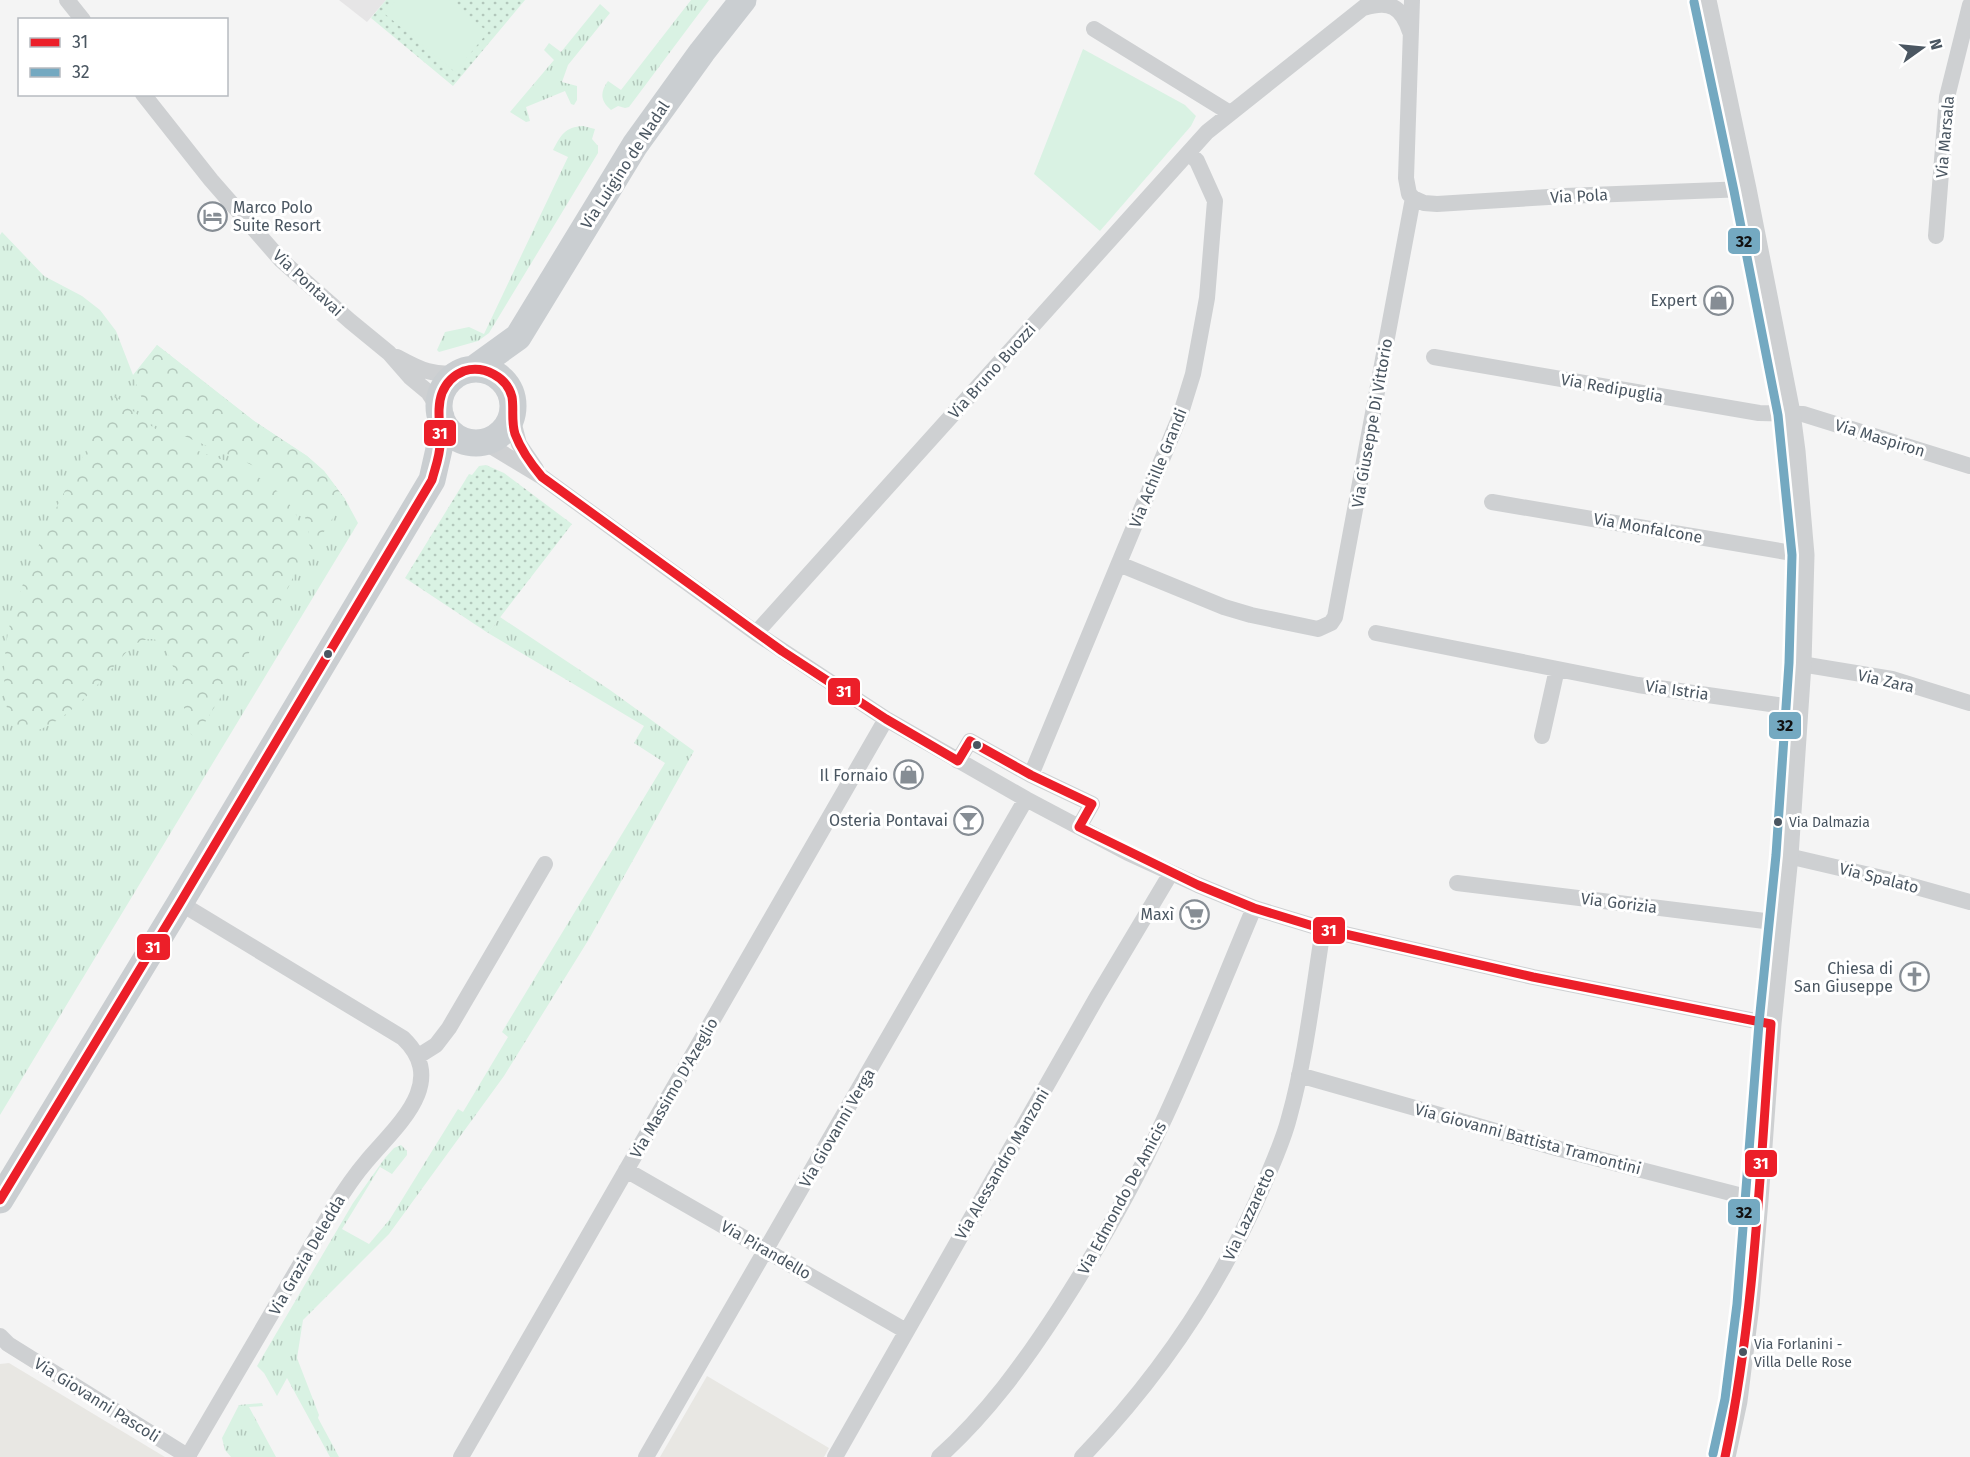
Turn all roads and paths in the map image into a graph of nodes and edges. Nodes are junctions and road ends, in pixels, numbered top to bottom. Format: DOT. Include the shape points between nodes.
graph roads {
  1 [pos="67,0"];
  2 [pos="743,0"];
  3 [pos="1412,0"];
  4 [pos="1706,0"];
  5 [pos="1368,4"];
  6 [pos="1970,5"];
  7 [pos="81,18"];
  8 [pos="1094,29"];
  9 [pos="1410,34"];
  10 [pos="145,96"];
  11 [pos="1230,112"];
  12 [pos="1189,153"];
  13 [pos="1746,189"];
  14 [pos="1413,198"];
  15 [pos="1936,236"];
  16 [pos="518,337"];
  17 [pos="389,353"];
  18 [pos="1434,357"];
  19 [pos="467,371"];
  20 [pos="511,404"];
  21 [pos="1790,413"];
  22 [pos="440,414"];
  23 [pos="481,443"];
  24 [pos="1970,466"];
  25 [pos="542,477"];
  26 [pos="432,480"];
  27 [pos="1492,502"];
  28 [pos="1804,555"];
  29 [pos="1119,564"];
  30 [pos="756,633"];
  31 [pos="1376,633"];
  32 [pos="1801,664"];
  33 [pos="1557,669"];
  34 [pos="1970,703"];
  35 [pos="1798,708"];
  36 [pos="886,719"];
  37 [pos="1542,736"];
  38 [pos="958,761"];
  39 [pos="1031,775"];
  40 [pos="1026,799"];
  41 [pos="1079,827"];
  42 [pos="1788,856"];
  43 [pos="545,864"];
  44 [pos="1171,873"];
  45 [pos="1457,882"];
  46 [pos="1970,902"];
  47 [pos="180,903"];
  48 [pos="1254,908"];
  49 [pos="1781,923"];
  50 [pos="1323,929"];
  51 [pos="1771,1024"];
  52 [pos="417,1057"];
  53 [pos="1299,1075"];
  54 [pos="626,1170"];
  55 [pos="0,1200"];
  56 [pos="1758,1200"];
  57 [pos="767,1250"];
  58 [pos="906,1331"];
  59 [pos="1,1340"];
  60 [pos="189,1457"];
  61 [pos="461,1457"];
  62 [pos="646,1457"];
  63 [pos="835,1457"];
  64 [pos="939,1457"];
  65 [pos="1082,1457"];
  66 [pos="1725,1457"];
  1 -- 7 [label="street"];
  2 -- 16 [label="main road, Via Luigino de Nadal" via="635,145"];
  3 -- 9 [label="street, Via Giuseppe Di Vittorio"];
  4 -- 13 [label="street"];
  5 -- 9 [label="street" via="1391,5 1404,17"];
  5 -- 11 [label="street, Via Bruno Buozzi"];
  6 -- 15 [label="street, Via Marsala" via="1947,97"];
  8 -- 11 [label="street"];
  9 -- 14 [label="street, Via Giuseppe Di Vittorio" via="1406,178"];
  10 -- 17 [label="street, Via Pontavai" via="281,260"];
  11 -- 12 [label="street, Via Bruno Buozzi"];
  12 -- 29 [label="street, Via Achille Grandi" via="1208,180 1215,201 1207,298 1193,374 1180,416"];
  12 -- 30 [label="street, Via Bruno Buozzi"];
  13 -- 14 [label="street, Via Pola" via="1437,204"];
  13 -- 21 [label="street"];
  14 -- 29 [label="street, Via Giuseppe Di Vittorio" via="1338,608 1331,623 1318,629 1251,615"];
  16 -- 19 [label="main road, Via Luigino de Nadal"];
  16 -- 20 [label="main road, Via Luigino de Nadal" via="512,364"];
  17 -- 19 [label="street, Via Pontavai" via="422,371"];
  17 -- 22 [label="street, Via Pontavai" via="428,392"];
  18 -- 21 [label="street, Via Redipuglia" via="1759,413"];
  19 -- 20 [label="main road" via="496,375 504,382"];
  19 -- 22 [label="main road" via="444,389"];
  20 -- 23 [label="main road" via="502,433"];
  20 -- 25 [label="street" via="523,453"];
  21 -- 24 [label="street, Via Maspiron"];
  21 -- 28 [label="street"];
  22 -- 23 [label="main road" via="460,440"];
  22 -- 26 [label="main road" via="440,449"];
  23 -- 25 [label="street"];
  23 -- 26 [label="main road" via="453,460"];
  25 -- 30 [label="street"];
  26 -- 47 [label="main road"];
  27 -- 28 [label="street, Via Monfalcone"];
  28 -- 32 [label="street"];
  29 -- 39 [label="street, Via Achille Grandi"];
  30 -- 36 [label="street"];
  31 -- 33 [label="street, Via Istria"];
  32 -- 34 [label="street, Via Zara" via="1892,680"];
  32 -- 35 [label="street"];
  33 -- 35 [label="street, Via Istria"];
  33 -- 37 [label="street"];
  35 -- 42 [label="street"];
  36 -- 38 [label="street"];
  36 -- 54 [label="street, Via Massimo D'Azeglio"];
  38 -- 39 [label="street" via="970,741"];
  38 -- 40 [label="street"];
  39 -- 41 [label="street" via="1092,804"];
  40 -- 41 [label="street"];
  40 -- 57 [label="street, Via Giovanni Verga"];
  41 -- 44 [label="street"];
  42 -- 46 [label="street, Via Spalato"];
  42 -- 49 [label="street"];
  43 -- 52 [label="street" via="449,1028 436,1045"];
  44 -- 48 [label="street"];
  44 -- 58 [label="street, Via Alessandro Manzoni"];
  45 -- 49 [label="street, Via Gorizia"];
  47 -- 52 [label="street" via="394,1031"];
  47 -- 55 [label="main road"];
  48 -- 50 [label="street"];
  48 -- 64 [label="street, Via Edmondo De Amicis" via="1162,1126 1102,1237 1014,1375"];
  49 -- 51 [label="street"];
  50 -- 51 [label="street" via="1533,977"];
  50 -- 53 [label="street, Via Lazzaretto"];
  51 -- 56 [label="street"];
  52 -- 60 [label="street, Via Grazia Deledda" via="421,1080 413,1106 334,1207"];
  53 -- 56 [label="street, Via Giovanni Battista Tramontini"];
  53 -- 65 [label="street, Via Lazzaretto" via="1281,1142 1235,1248 1165,1360"];
  54 -- 57 [label="street, Via Pirandello"];
  54 -- 61 [label="street, Via Massimo D'Azeglio"];
  56 -- 66 [label="street" via="1737,1401"];
  57 -- 58 [label="street, Via Pirandello"];
  57 -- 62 [label="street, Via Giovanni Verga"];
  58 -- 63 [label="street, Via Alessandro Manzoni"];
  59 -- 60 [label="street, Via Giovanni Pascoli"];
}
